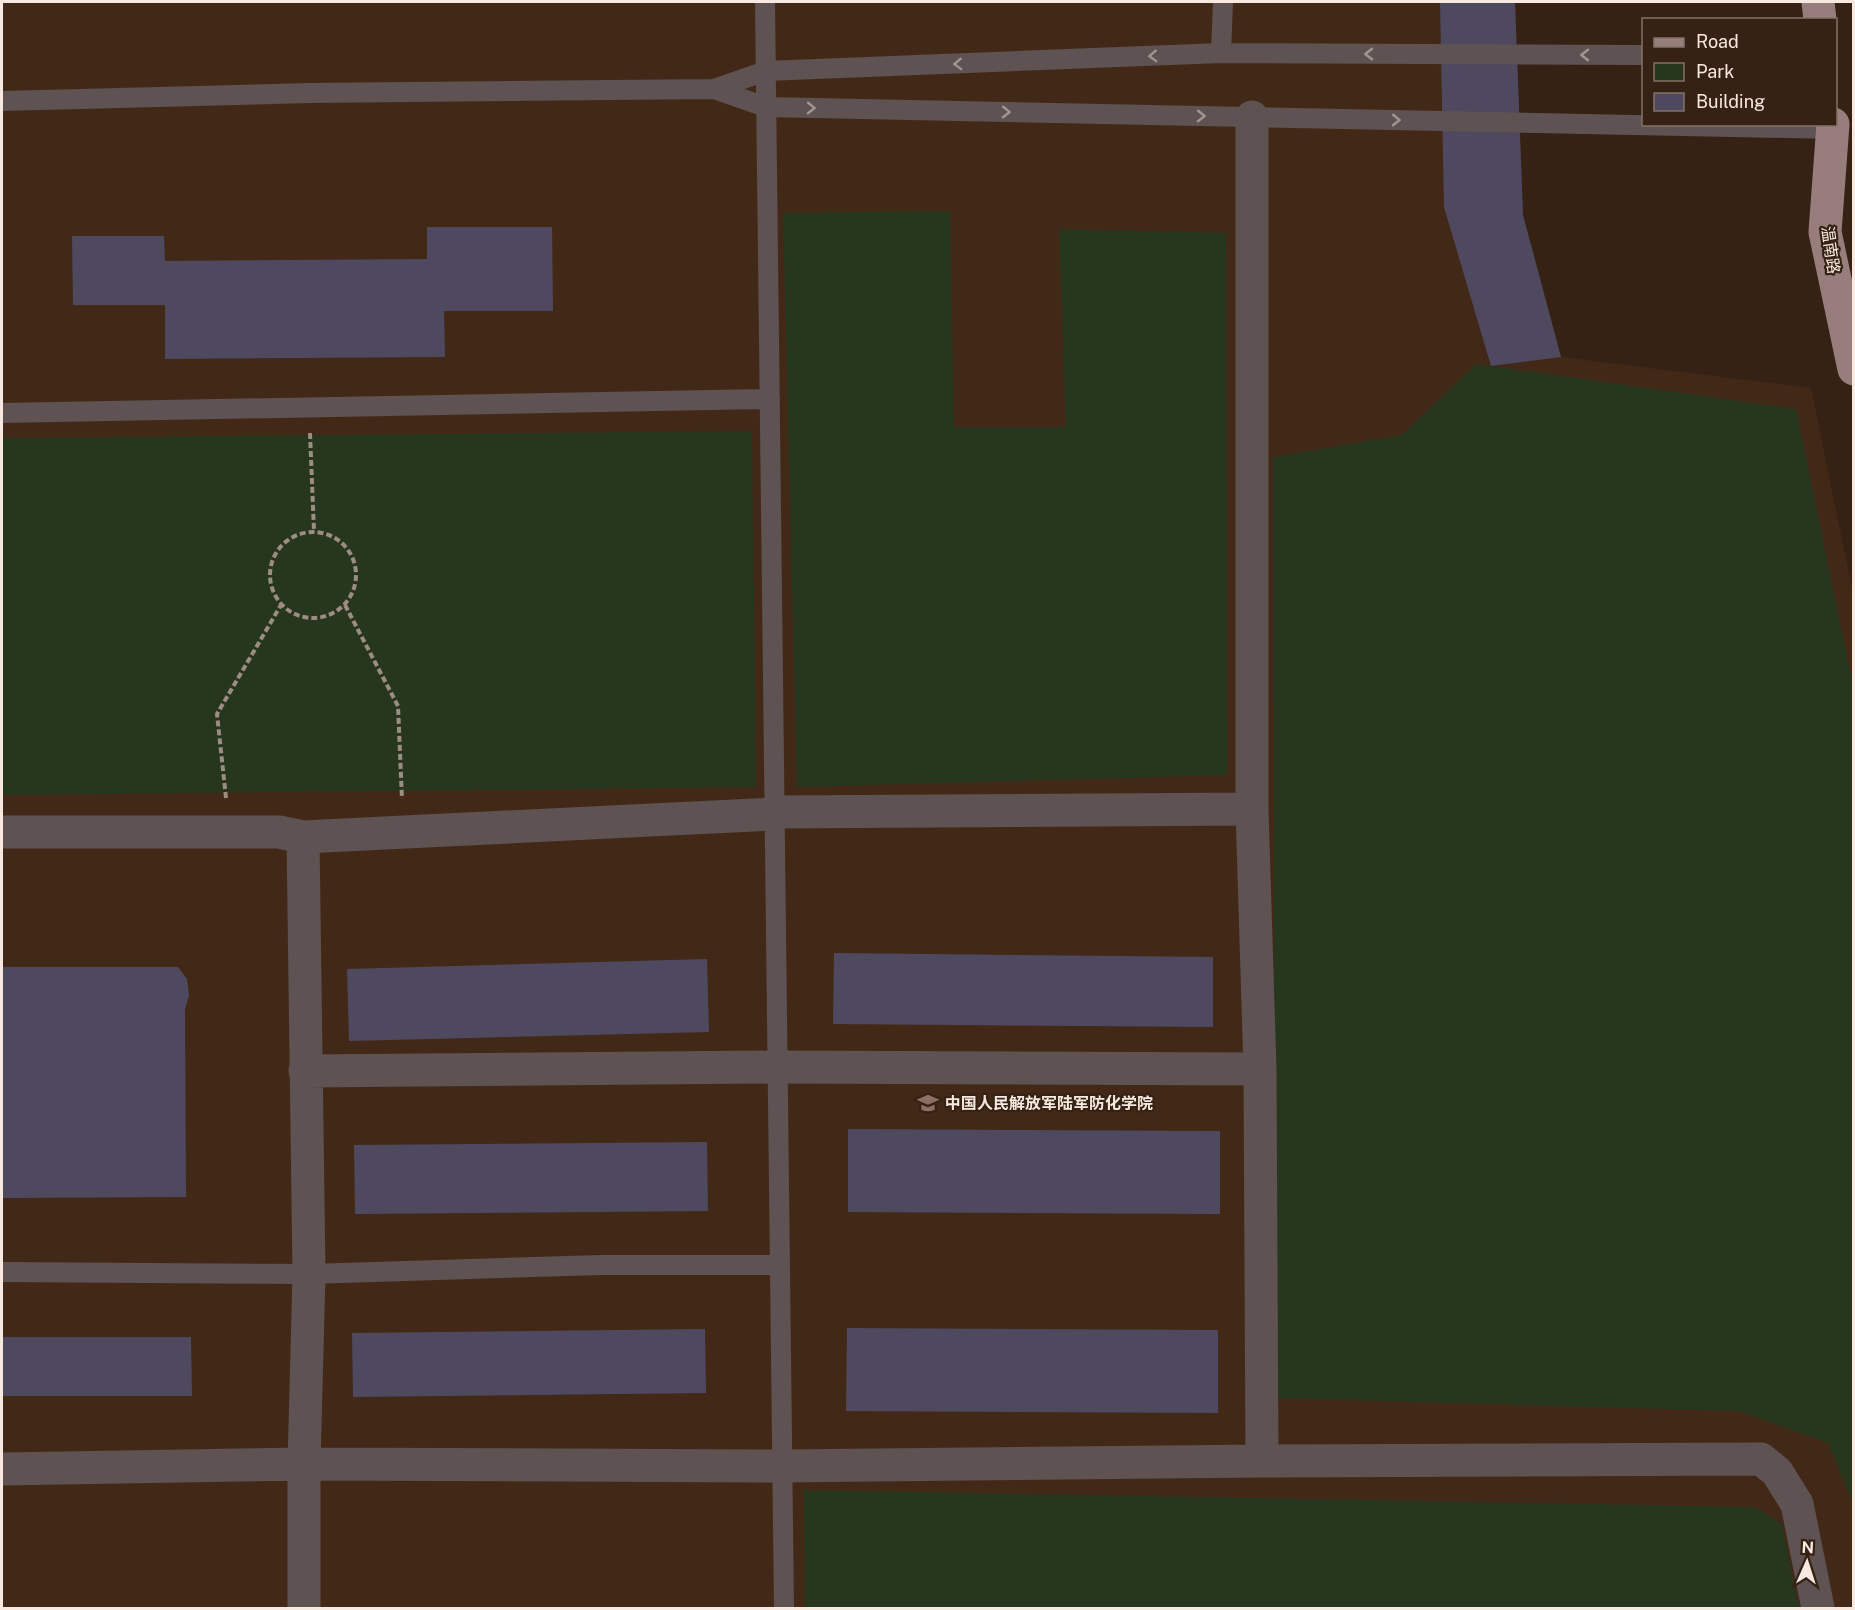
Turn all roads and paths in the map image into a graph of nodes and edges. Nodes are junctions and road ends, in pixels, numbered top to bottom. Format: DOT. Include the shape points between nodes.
graph roads {
  1 [pos="765,2"];
  2 [pos="1223,2"];
  3 [pos="1818,2"];
  4 [pos="1820,18"];
  5 [pos="1221,53"];
  6 [pos="1642,55"];
  7 [pos="766,71"];
  8 [pos="714,89"];
  9 [pos="2,101"];
  10 [pos="766,108"];
  11 [pos="1252,117"];
  12 [pos="1642,124"];
  13 [pos="1775,126"];
  14 [pos="1833,127"];
  15 [pos="1854,186"];
  16 [pos="1854,369"];
  17 [pos="770,399"];
  18 [pos="309,407"];
  19 [pos="2,412"];
  20 [pos="314,531"];
  21 [pos="281,604"];
  22 [pos="345,605"];
  23 [pos="1252,809"];
  24 [pos="775,812"];
  25 [pos="2,832"];
  26 [pos="230,832"];
  27 [pos="403,833"];
  28 [pos="303,837"];
  29 [pos="778,1067"];
  30 [pos="1260,1069"];
  31 [pos="305,1071"];
  32 [pos="780,1265"];
  33 [pos="2,1272"];
  34 [pos="309,1274"];
  35 [pos="1263,1461"];
  36 [pos="304,1464"];
  37 [pos="782,1466"];
  38 [pos="2,1469"];
  39 [pos="304,1608"];
  40 [pos="784,1608"];
  41 [pos="1818,1608"];
  1 -- 7 [label="lane"];
  2 -- 5 [label="lane"];
  3 -- 4 [label="main road"];
  6 -- 5 [label="lane, one-way"];
  5 -- 7 [label="lane, one-way"];
  7 -- 8 [label="lane"];
  7 -- 10 [label="lane"];
  8 -- 9 [label="lane"];
  8 -- 10 [label="lane"];
  10 -- 11 [label="lane, one-way"];
  10 -- 17 [label="lane"];
  11 -- 12 [label="lane, one-way"];
  11 -- 23 [label="street"];
  13 -- 14 [label="lane, one-way"];
  14 -- 15 [label="main road"];
  14 -- 16 [label="main road, 温南路" via="1825,232"];
  17 -- 18 [label="lane"];
  17 -- 24 [label="lane"];
  18 -- 19 [label="lane"];
  18 -- 20 [label="path"];
  20 -- 21 [label="path" via="286,540 274,557 269,578"];
  20 -- 22 [label="path" via="340,540 356,564 357,579"];
  21 -- 22 [label="path" via="292,613 320,618"];
  21 -- 26 [label="path" via="217,714"];
  22 -- 27 [label="path" via="398,706"];
  23 -- 24 [label="street"];
  23 -- 30 [label="street"];
  24 -- 27 [label="street"];
  24 -- 29 [label="lane"];
  25 -- 26 [label="street"];
  26 -- 28 [label="street" via="279,832"];
  27 -- 28 [label="street"];
  28 -- 31 [label="street"];
  29 -- 30 [label="street"];
  29 -- 31 [label="street"];
  29 -- 32 [label="lane"];
  30 -- 35 [label="street"];
  31 -- 34 [label="street"];
  32 -- 34 [label="lane" via="601,1265"];
  32 -- 37 [label="lane"];
  33 -- 34 [label="lane"];
  34 -- 36 [label="street"];
  35 -- 37 [label="street"];
  35 -- 41 [label="street" via="1761,1459 1777,1472 1797,1504"];
  36 -- 37 [label="street"];
  36 -- 38 [label="street"];
  36 -- 39 [label="street"];
  37 -- 40 [label="lane"];
}
